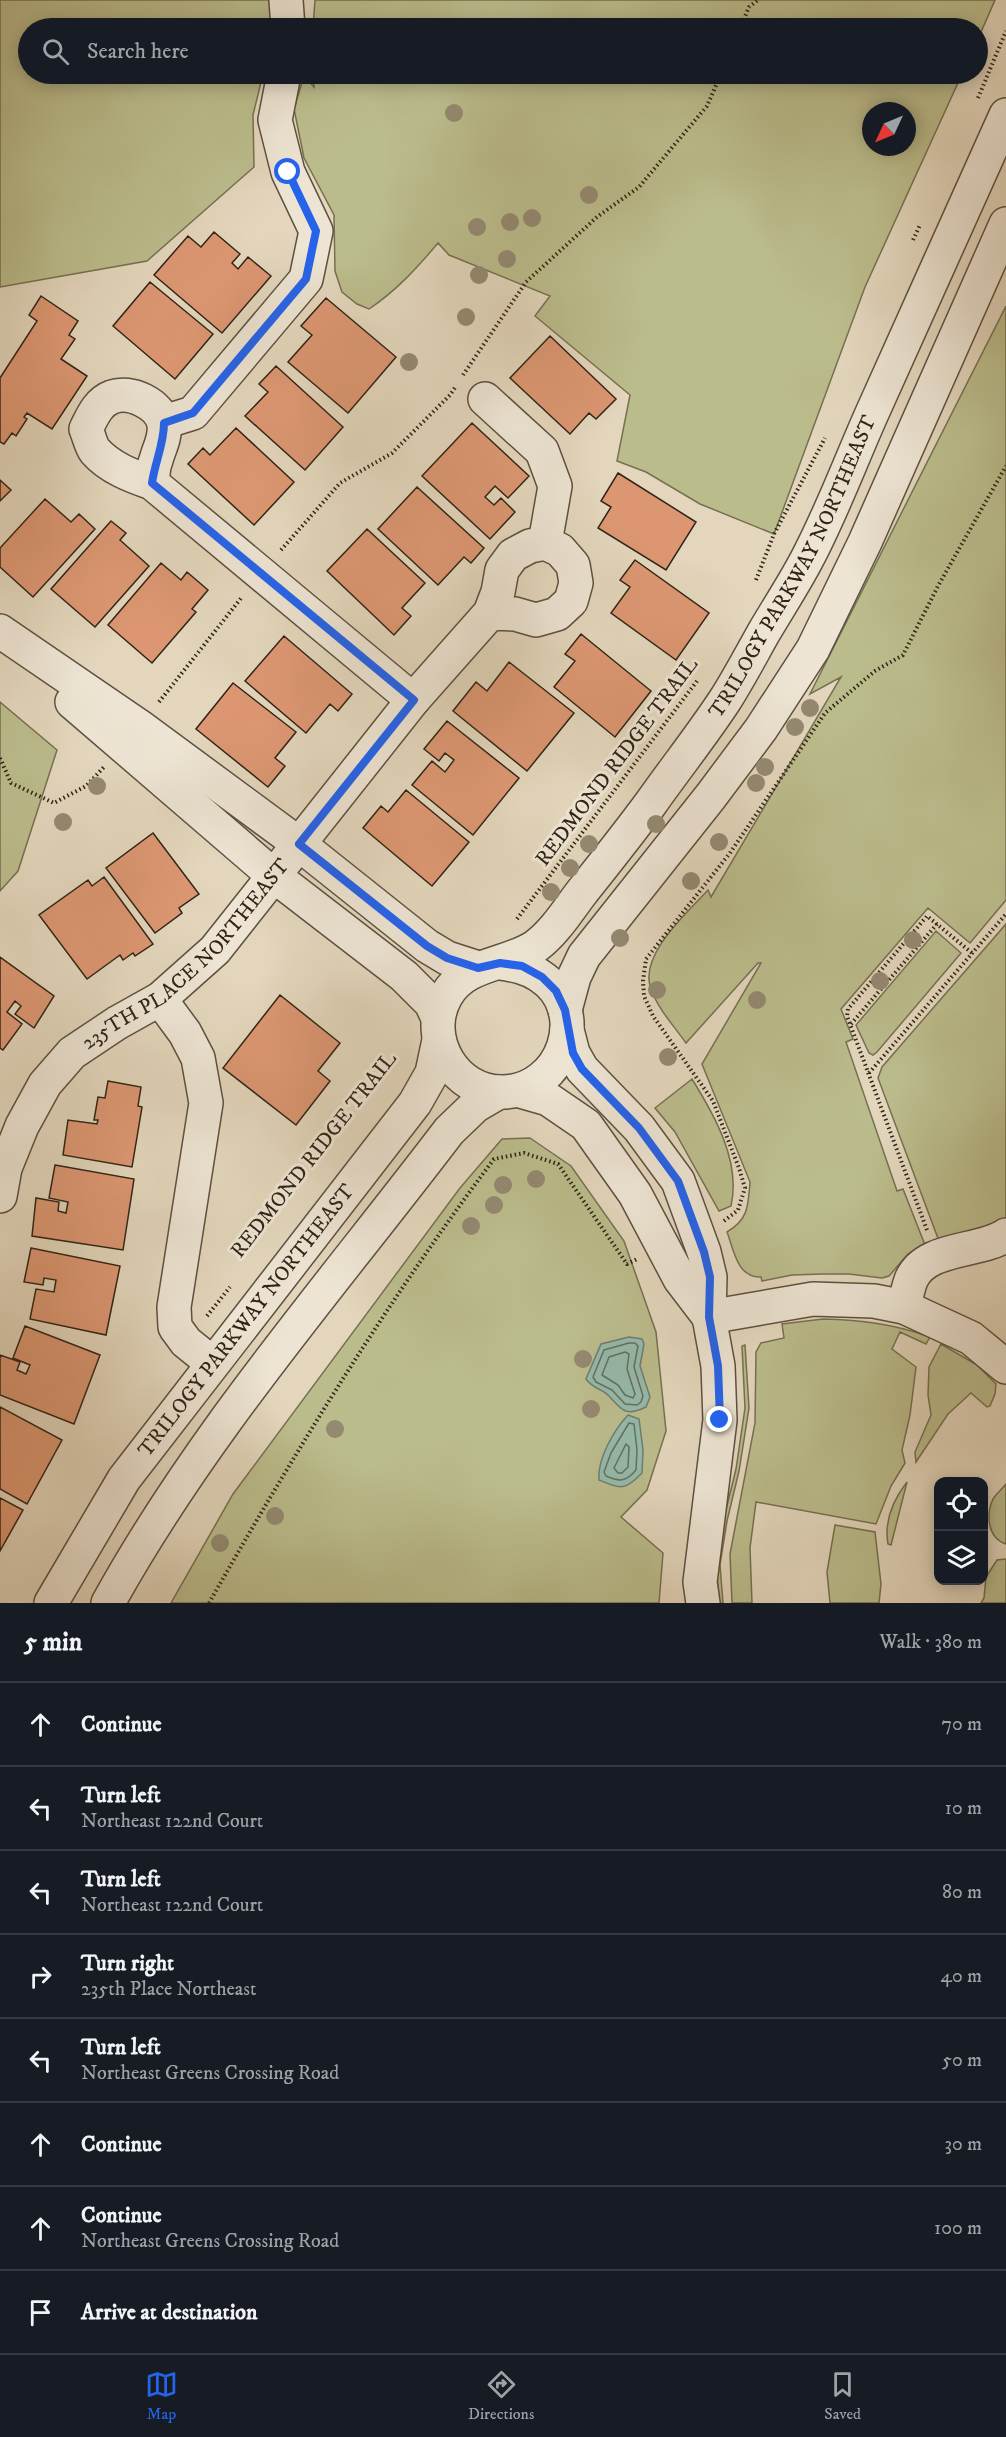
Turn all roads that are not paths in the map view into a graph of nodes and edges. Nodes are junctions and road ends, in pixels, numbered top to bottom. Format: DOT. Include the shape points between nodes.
graph roads {
  1 [pos="286,0"];
  2 [pos="287,18"];
  3 [pos="282,84"];
  4 [pos="1006,115"];
  5 [pos="1006,224"];
  6 [pos="485,399"];
  7 [pos="164,423"];
  8 [pos="152,483"];
  9 [pos="545,543"];
  10 [pos="490,613"];
  11 [pos="0,631"];
  12 [pos="0,640"];
  13 [pos="414,700"];
  14 [pos="131,736"];
  15 [pos="299,844"];
  16 [pos="273,875"];
  17 [pos="489,965"];
  18 [pos="160,999"];
  19 [pos="566,1020"];
  20 [pos="439,1029"];
  21 [pos="509,1091"];
  22 [pos="0,1196"];
  23 [pos="1006,1235"];
  24 [pos="904,1307"];
  25 [pos="709,1317"];
  26 [pos="212,1363"];
  27 [pos="1006,1367"];
  28 [pos="51,1603"];
  29 [pos="108,1603"];
  30 [pos="703,1603"];
  1 -- 2 [label="street"];
  3 -- 7 [label="street" via="275,120 288,172 316,231 306,279 193,413"];
  4 -- 17 [label="street, TRILOGY PARKWAY NORTHEAST" via="807,558 725,700 637,822 552,930 535,946"];
  5 -- 19 [label="street" via="865,542 813,649 761,729 584,956 574,977"];
  6 -- 9 [label="street" via="542,451 555,486"];
  7 -- 8 [label="street" via="164,441 155,461"];
  7 -- 8 [label="street" via="152,405 132,395 111,397 96,409 86,429 94,450 111,465"];
  8 -- 13 [label="street"];
  9 -- 10 [label="street, 235TH PLACE NORTHEAST" via="513,555 502,570"];
  9 -- 10 [label="street" via="560,550 573,565 576,583 571,601 557,615 536,620"];
  10 -- 13 [label="street, 235TH PLACE NORTHEAST"];
  11 -- 14 [label="street"];
  12 -- 14 [label="street"];
  13 -- 15 [label="street, 235TH PLACE NORTHEAST"];
  14 -- 15 [label="street"];
  14 -- 16 [label="street"];
  15 -- 16 [label="street, 235TH PLACE NORTHEAST"];
  15 -- 17 [label="street" via="427,946 447,958"];
  16 -- 18 [label="street, 235TH PLACE NORTHEAST" via="215,950"];
  16 -- 20 [label="street" via="404,976 431,1003"];
  17 -- 19 [label="street" via="522,966 542,977 556,991"];
  17 -- 20 [label="street" via="459,980 446,997"];
  18 -- 22 [label="street, 235TH PLACE NORTHEAST" via="72,1053 45,1084 5,1168"];
  18 -- 26 [label="street" via="198,1058 206,1103 174,1307 175,1327 186,1342"];
  19 -- 21 [label="street" via="563,1050 553,1068 538,1082"];
  19 -- 25 [label="street" via="573,1053 582,1069 639,1128 678,1181 710,1277"];
  20 -- 21 [label="street" via="447,1061 462,1078 479,1088"];
  20 -- 26 [label="street, TRILOGY PARKWAY NORTHEAST" via="432,1073 415,1103"];
  21 -- 25 [label="street" via="548,1099 586,1125 634,1194 680,1278"];
  21 -- 29 [label="street, TRILOGY PARKWAY NORTHEAST" via="475,1106 448,1131 236,1406 169,1500"];
  23 -- 24 [label="street" via="985,1245 937,1256 912,1277"];
  24 -- 25 [label="street" via="874,1301 813,1299"];
  24 -- 27 [label="street" via="971,1338"];
  25 -- 30 [label="street" via="718,1366 720,1420 700,1582"];
  26 -- 28 [label="street, TRILOGY PARKWAY NORTHEAST" via="124,1479"];
}
